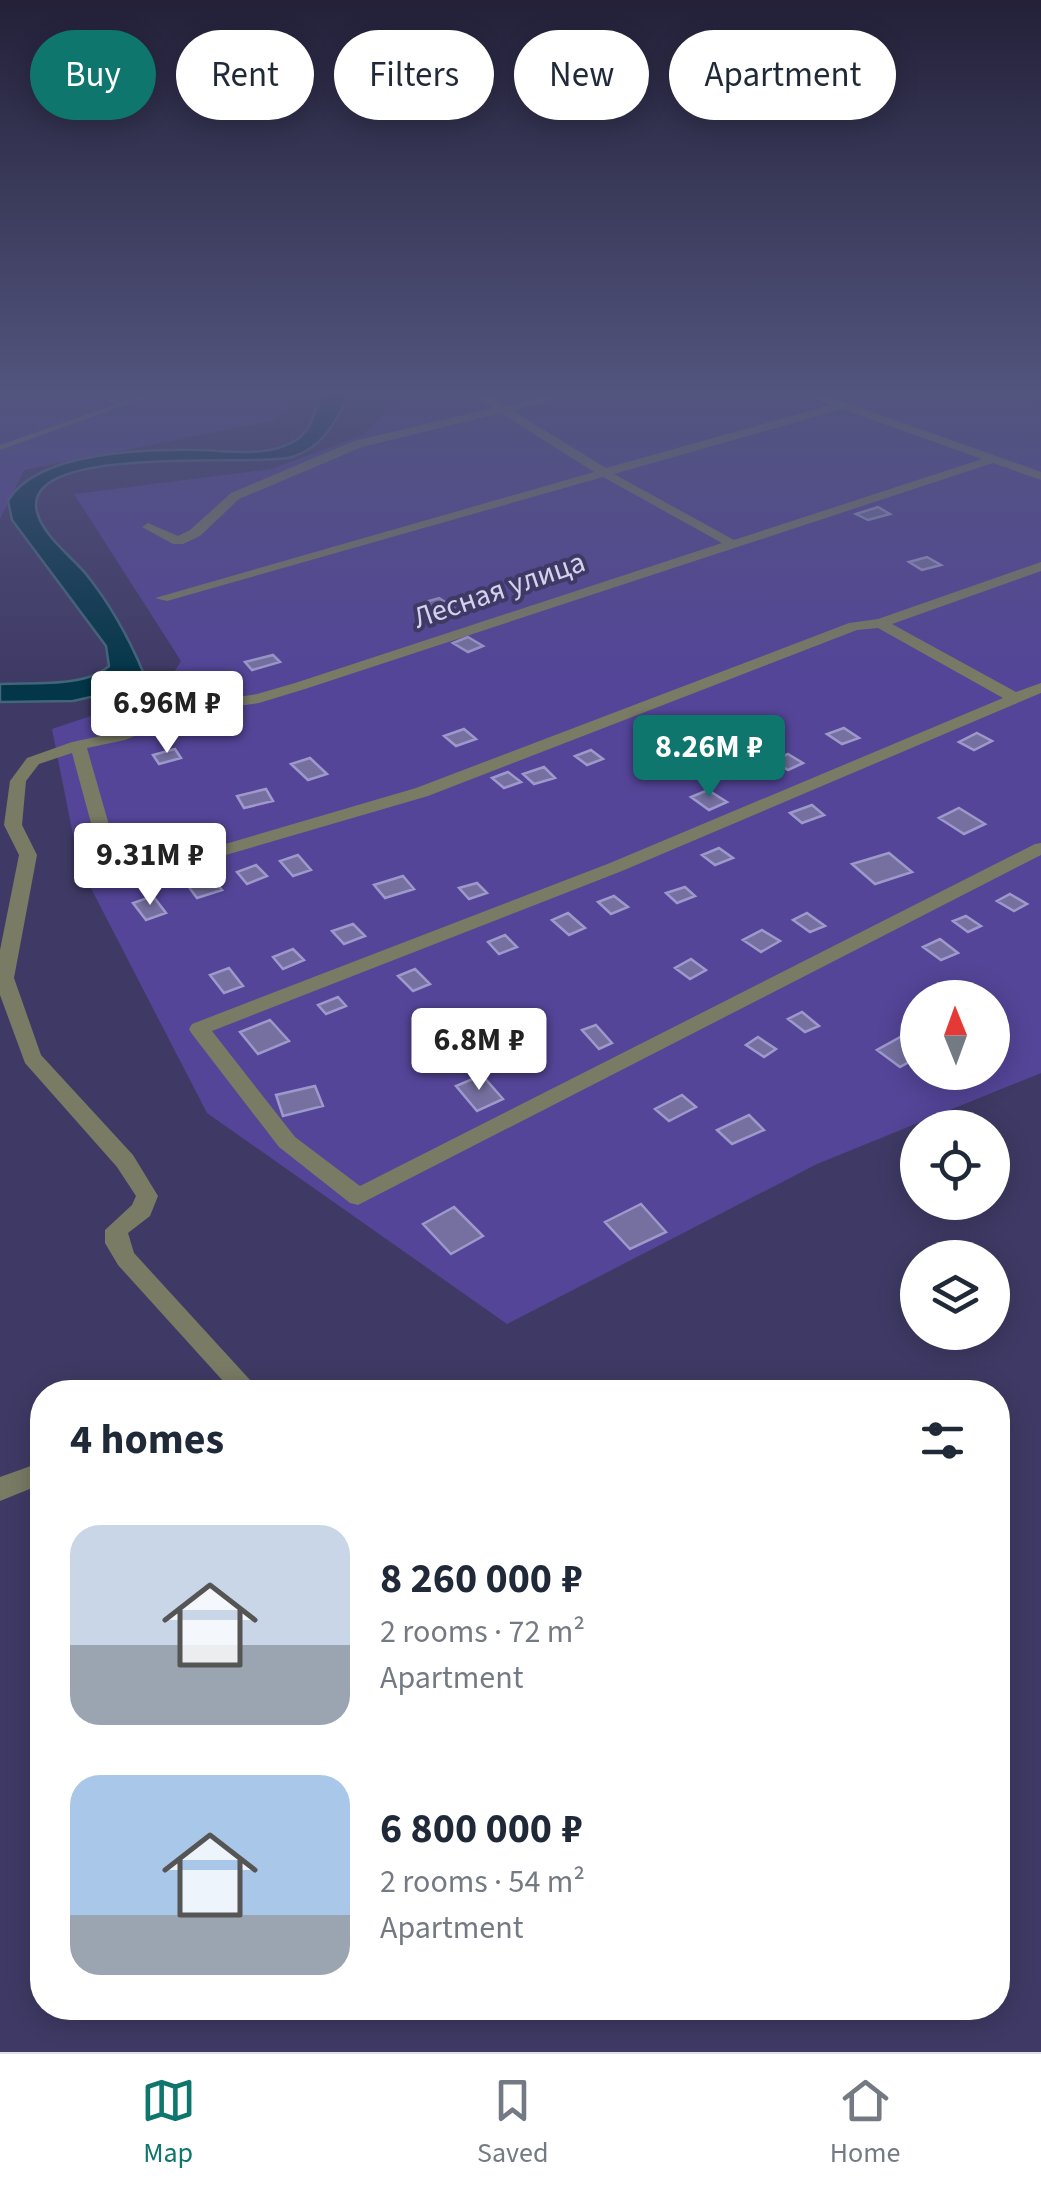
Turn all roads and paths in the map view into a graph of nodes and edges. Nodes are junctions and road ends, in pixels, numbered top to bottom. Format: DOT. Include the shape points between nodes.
graph roads {
  1 [pos="252,488"];
  2 [pos="562,488"];
  3 [pos="631,488"];
  4 [pos="904,488"];
  5 [pos="148,527"];
  6 [pos="729,542"];
  7 [pos="1041,566"];
  8 [pos="162,598"];
  9 [pos="880,623"];
  10 [pos="1041,688"];
  11 [pos="1014,698"];
  12 [pos="78,745"];
  13 [pos="1041,848"];
  14 [pos="237,1380"];
  15 [pos="30,1478"];
  16 [pos="0,1490"];
  1 -- 5 [label="street" via="178,541"];
  2 -- 8 [label="street"];
  3 -- 6 [label="street"];
  4 -- 6 [label="street, Лесная улица"];
  6 -- 12 [label="street, Лесная улица" via="286,690 191,708"];
  7 -- 9 [label="street"];
  9 -- 11 [label="street"];
  9 -- 12 [label="street" via="854,626 422,792 116,882"];
  10 -- 11 [label="street"];
  11 -- 13 [label="street" via="616,867 199,1029 287,1142 358,1197"];
  12 -- 14 [label="street, Лесная улица" via="32,761 18,781 12,824 28,856 4,978 32,1058 125,1161 147,1196 142,1210 116,1230 126,1259"];
  15 -- 16 [label="street"];
}
